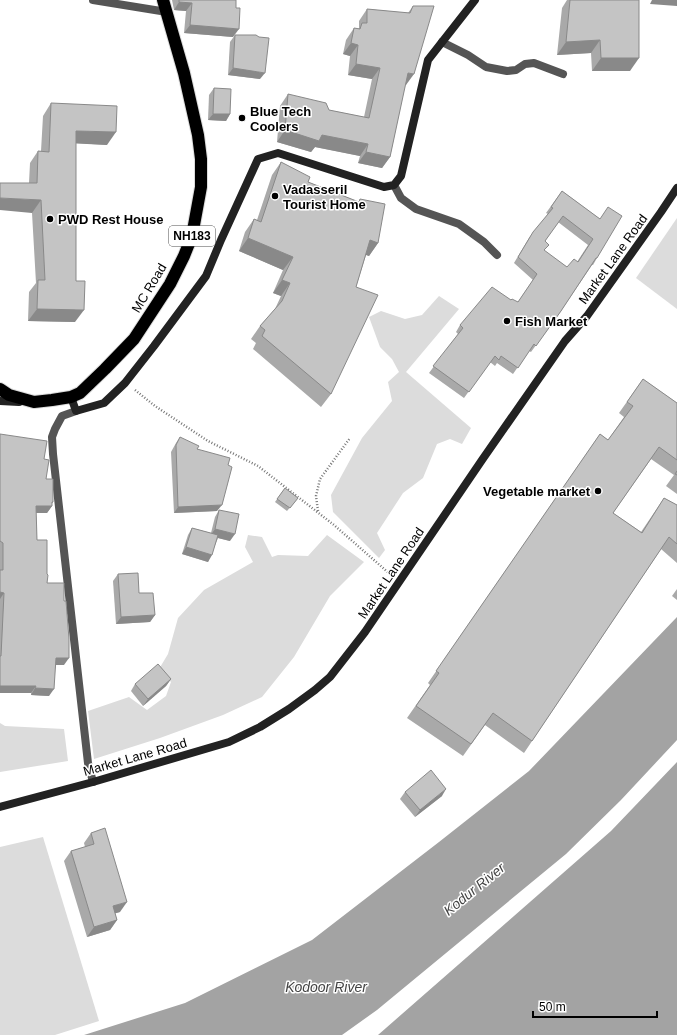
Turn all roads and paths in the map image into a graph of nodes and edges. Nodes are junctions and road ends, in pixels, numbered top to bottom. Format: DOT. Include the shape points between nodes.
graph roads {
  1 [pos="93,0"];
  2 [pos="163,0"];
  3 [pos="475,0"];
  4 [pos="167,12"];
  5 [pos="442,42"];
  6 [pos="563,74"];
  7 [pos="394,185"];
  8 [pos="677,188"];
  9 [pos="497,255"];
  10 [pos="125,382"];
  11 [pos="0,389"];
  12 [pos="71,397"];
  13 [pos="0,401"];
  14 [pos="34,402"];
  15 [pos="76,411"];
  16 [pos="350,438"];
  17 [pos="318,512"];
  18 [pos="400,582"];
  19 [pos="93,782"];
  20 [pos="0,807"];
  1 -- 4 [label="street"];
  2 -- 4 [label="highway, MC Road / NH183"];
  3 -- 5 [label="main road"];
  4 -- 12 [label="highway, MC Road / NH183" via="190,98 201,159 201,188 192,236 170,284 134,339 80,393"];
  5 -- 6 [label="street" via="486,67 506,71 534,63"];
  5 -- 7 [label="main road" via="428,60 401,176"];
  7 -- 9 [label="street" via="401,198 416,209 459,224"];
  7 -- 10 [label="main road" via="384,187 278,153 258,158 206,276"];
  8 -- 18 [label="main road, Market Lane Road" via="591,309 565,341"];
  10 -- 15 [label="main road" via="104,403"];
  10 -- 17 [label="path" via="155,406 208,440 258,466"];
  11 -- 14 [label="highway, MC Road / NH183" via="9,395"];
  12 -- 14 [label="highway, MC Road / NH183"];
  12 -- 15 [label="main road"];
  13 -- 14 [label="main road"];
  15 -- 19 [label="street" via="62,416 52,438 88,763"];
  16 -- 17 [label="path" via="320,478 316,496"];
  17 -- 18 [label="path"];
  18 -- 19 [label="main road, Market Lane Road" via="330,677 289,709 229,742"];
  19 -- 20 [label="main road, Market Lane Road"];
}
